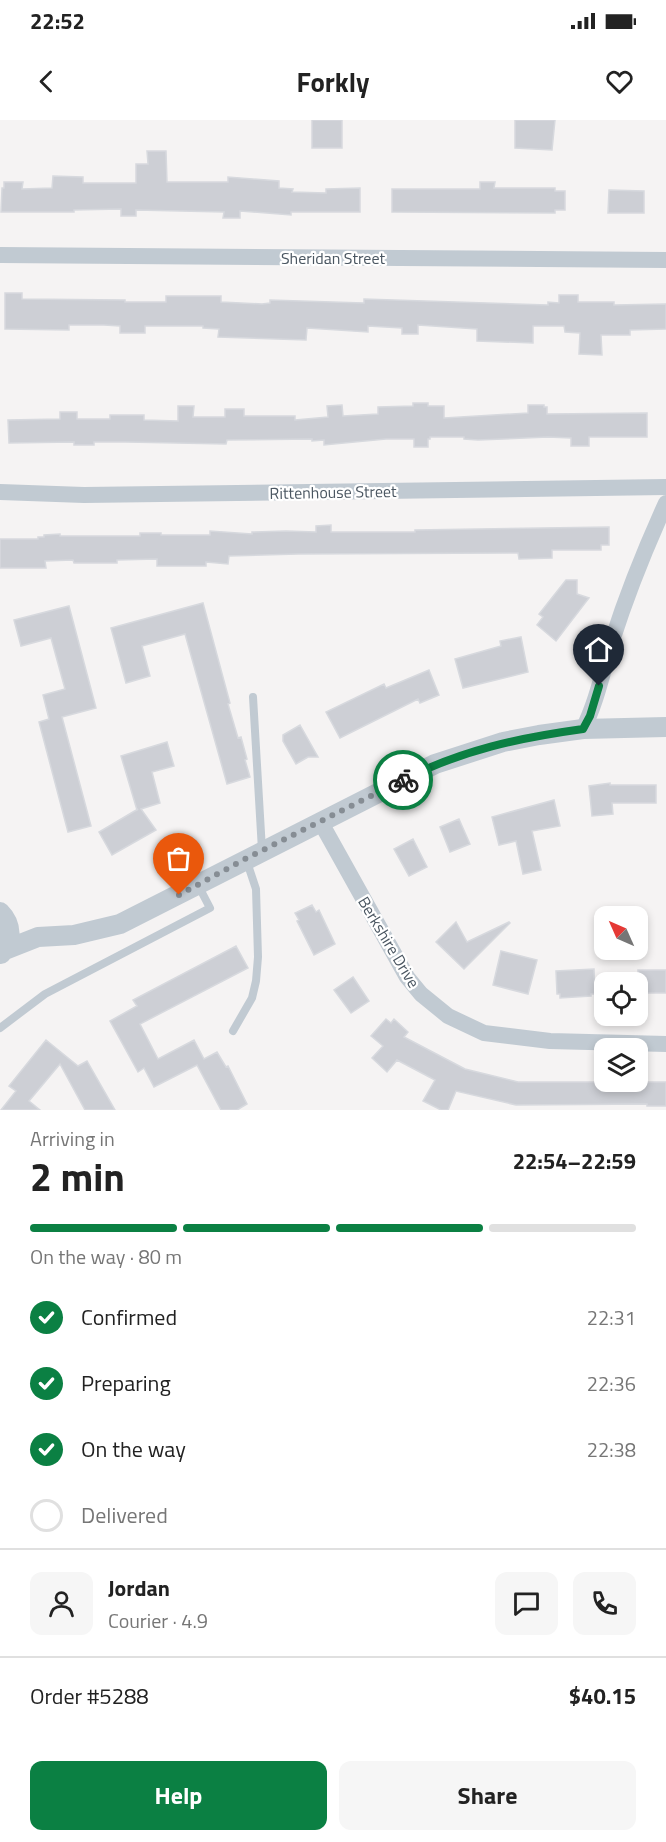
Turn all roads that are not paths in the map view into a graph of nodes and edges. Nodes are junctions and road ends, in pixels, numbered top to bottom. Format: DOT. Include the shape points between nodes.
graph roads {
  1 [pos="0,255"];
  2 [pos="666,260"];
  3 [pos="666,487"];
  4 [pos="0,492"];
  5 [pos="666,503"];
  6 [pos="252,697"];
  7 [pos="666,727"];
  8 [pos="583,729"];
  9 [pos="320,821"];
  10 [pos="254,855"];
  11 [pos="198,884"];
  12 [pos="4,916"];
  13 [pos="38,937"];
  14 [pos="2,953"];
  15 [pos="0,1028"];
  16 [pos="233,1031"];
  17 [pos="666,1044"];
  1 -- 2 [label="street, Sheridan Street"];
  3 -- 4 [label="street, Rittenhouse Street" via="84,495"];
  5 -- 8 [label="street"];
  6 -- 10 [label="lane"];
  7 -- 8 [label="street"];
  8 -- 9 [label="street" via="503,742 435,764"];
  9 -- 10 [label="street"];
  9 -- 17 [label="street, Berkshire Drive" via="406,977 448,1016 484,1034 510,1038"];
  10 -- 11 [label="street"];
  10 -- 16 [label="lane" via="256,981 252,998"];
  11 -- 13 [label="street" via="120,924 74,935"];
  11 -- 15 [label="lane" via="210,908 45,994"];
  12 -- 13 [label="street" via="20,931"];
  12 -- 14 [label="street" via="10,937"];
  13 -- 14 [label="street"];
}
